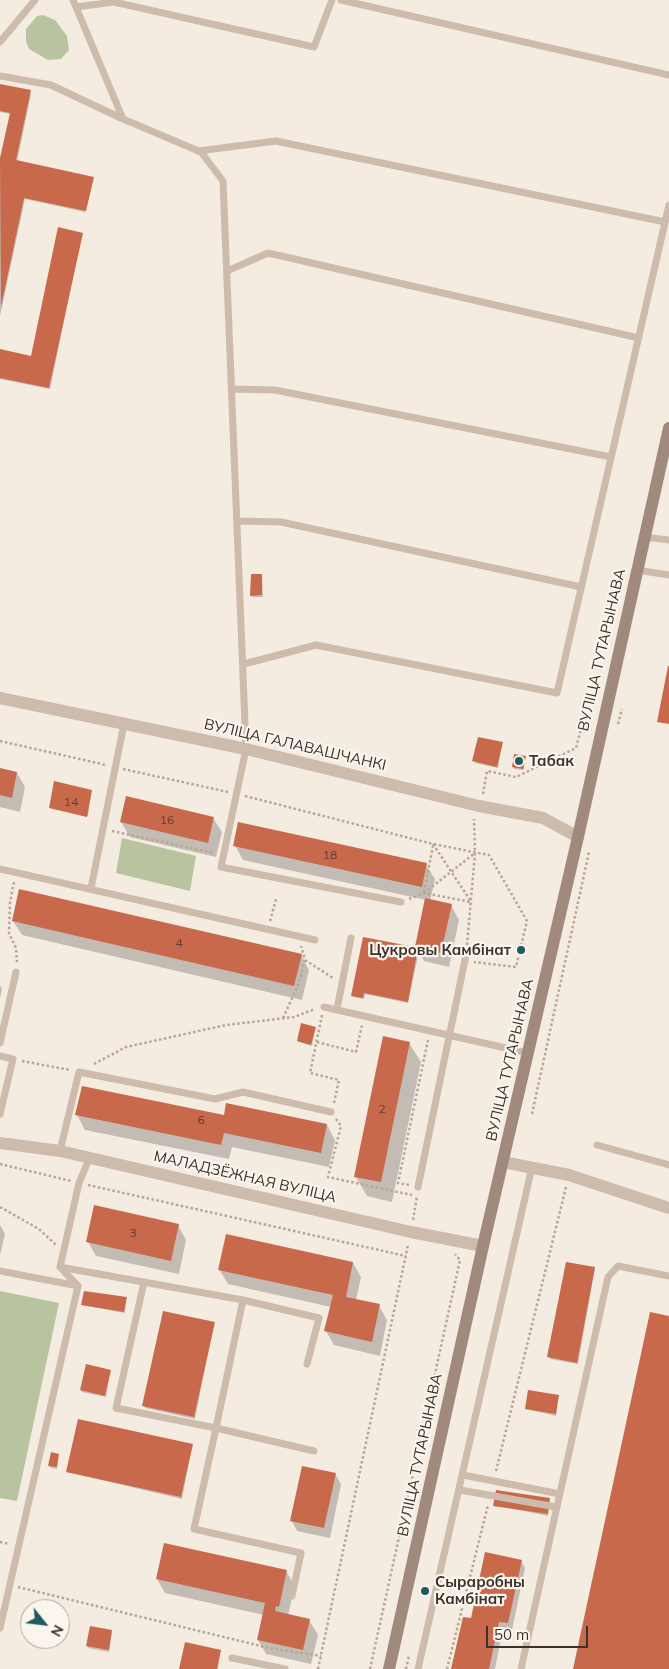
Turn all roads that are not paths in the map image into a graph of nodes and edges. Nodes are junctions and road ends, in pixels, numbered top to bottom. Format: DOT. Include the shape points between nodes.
graph roads {
  1 [pos="35,0"];
  2 [pos="332,0"];
  3 [pos="341,0"];
  4 [pos="74,4"];
  5 [pos="0,42"];
  6 [pos="669,75"];
  7 [pos="0,76"];
  8 [pos="123,119"];
  9 [pos="198,151"];
  10 [pos="669,205"];
  11 [pos="665,222"];
  12 [pos="227,271"];
  13 [pos="638,338"];
  14 [pos="232,389"];
  15 [pos="669,428"];
  16 [pos="611,458"];
  17 [pos="237,521"];
  18 [pos="644,538"];
  19 [pos="669,540"];
  20 [pos="637,570"];
  21 [pos="669,575"];
  22 [pos="581,587"];
  23 [pos="244,664"];
  24 [pos="0,698"];
  25 [pos="124,724"];
  26 [pos="246,750"];
  27 [pos="578,837"];
  28 [pos="0,869"];
  29 [pos="91,888"];
  30 [pos="401,902"];
  31 [pos="351,938"];
  32 [pos="315,940"];
  33 [pos="465,958"];
  34 [pos="16,972"];
  35 [pos="324,1006"];
  36 [pos="337,1010"];
  37 [pos="448,1035"];
  38 [pos="0,1043"];
  39 [pos="528,1053"];
  40 [pos="0,1056"];
  41 [pos="332,1112"];
  42 [pos="0,1114"];
  43 [pos="0,1143"];
  44 [pos="597,1145"];
  45 [pos="60,1151"];
  46 [pos="89,1159"];
  47 [pos="503,1162"];
  48 [pos="669,1165"];
  49 [pos="532,1167"];
  50 [pos="418,1187"];
  51 [pos="669,1208"];
  52 [pos="483,1246"];
  53 [pos="60,1267"];
  54 [pos="0,1271"];
  55 [pos="669,1276"];
  56 [pos="144,1282"];
  57 [pos="78,1286"];
  58 [pos="243,1300"];
  59 [pos="307,1364"];
  60 [pos="216,1428"];
  61 [pos="314,1451"];
  62 [pos="463,1475"];
  63 [pos="460,1490"];
  64 [pos="560,1494"];
  65 [pos="556,1507"];
  66 [pos="292,1596"];
  67 [pos="0,1628"];
  68 [pos="232,1658"];
  69 [pos="285,1669"];
  70 [pos="389,1669"];
  71 [pos="418,1669"];
  72 [pos="521,1669"];
  1 -- 5 [label="lane"];
  2 -- 4 [label="lane" via="314,47 114,2"];
  3 -- 6 [label="lane"];
  4 -- 8 [label="lane"];
  7 -- 8 [label="lane" via="50,85"];
  8 -- 9 [label="lane"];
  9 -- 11 [label="lane" via="276,141"];
  9 -- 12 [label="lane" via="223,181"];
  10 -- 11 [label="lane"];
  11 -- 13 [label="lane"];
  12 -- 13 [label="lane" via="268,253"];
  12 -- 14 [label="lane"];
  13 -- 16 [label="lane"];
  14 -- 16 [label="lane" via="275,390"];
  14 -- 17 [label="lane"];
  15 -- 18 [label="street, ВУЛІЦА ТУТАРЫНАВА"];
  16 -- 22 [label="lane"];
  17 -- 22 [label="lane" via="281,522"];
  17 -- 23 [label="lane"];
  18 -- 19 [label="lane"];
  18 -- 20 [label="street, ВУЛІЦА ТУТАРЫНАВА"];
  20 -- 21 [label="lane"];
  20 -- 27 [label="street, ВУЛІЦА ТУТАРЫНАВА"];
  22 -- 23 [label="lane" via="557,693 316,645"];
  23 -- 26 [label="lane"];
  24 -- 25 [label="street, ВУЛІЦА ГАЛАВАШЧАНКІ"];
  25 -- 26 [label="street, ВУЛІЦА ГАЛАВАШЧАНКІ"];
  25 -- 29 [label="lane"];
  26 -- 27 [label="street, ВУЛІЦА ГАЛАВАШЧАНКІ" via="479,806 543,818"];
  26 -- 30 [label="lane" via="221,867"];
  27 -- 39 [label="street, ВУЛІЦА ТУТАРЫНАВА"];
  28 -- 29 [label="lane"];
  29 -- 32 [label="lane"];
  31 -- 36 [label="lane"];
  33 -- 37 [label="lane"];
  34 -- 38 [label="lane"];
  35 -- 36 [label="lane"];
  36 -- 37 [label="lane"];
  37 -- 39 [label="lane"];
  37 -- 50 [label="lane"];
  39 -- 47 [label="street, ВУЛІЦА ТУТАРЫНАВА"];
  40 -- 42 [label="lane" via="13,1059"];
  41 -- 45 [label="lane" via="243,1092 215,1099 79,1072"];
  43 -- 45 [label="street, МАЛАДЗЁЖНАЯ ВУЛІЦА"];
  44 -- 48 [label="lane"];
  45 -- 46 [label="street, МАЛАДЗЁЖНАЯ ВУЛІЦА"];
  46 -- 52 [label="street, МАЛАДЗЁЖНАЯ ВУЛІЦА" via="412,1227"];
  46 -- 53 [label="lane" via="79,1183"];
  47 -- 49 [label="street"];
  47 -- 52 [label="street, ВУЛІЦА ТУТАРЫНАВА"];
  49 -- 51 [label="street" via="569,1175"];
  49 -- 62 [label="lane"];
  52 -- 70 [label="street, ВУЛІЦА ТУТАРЫНАВА"];
  53 -- 56 [label="lane"];
  53 -- 57 [label="lane"];
  54 -- 57 [label="lane"];
  55 -- 64 [label="lane" via="618,1266 608,1276"];
  56 -- 58 [label="lane"];
  56 -- 60 [label="lane" via="116,1408"];
  57 -- 67 [label="lane"];
  58 -- 59 [label="lane" via="319,1318"];
  58 -- 60 [label="lane"];
  60 -- 61 [label="lane"];
  60 -- 66 [label="lane" via="194,1529 301,1553"];
  62 -- 63 [label="lane"];
  62 -- 64 [label="lane"];
  63 -- 65 [label="lane"];
  63 -- 71 [label="lane"];
  64 -- 65 [label="lane"];
  65 -- 72 [label="lane"];
  68 -- 69 [label="lane"];
}
